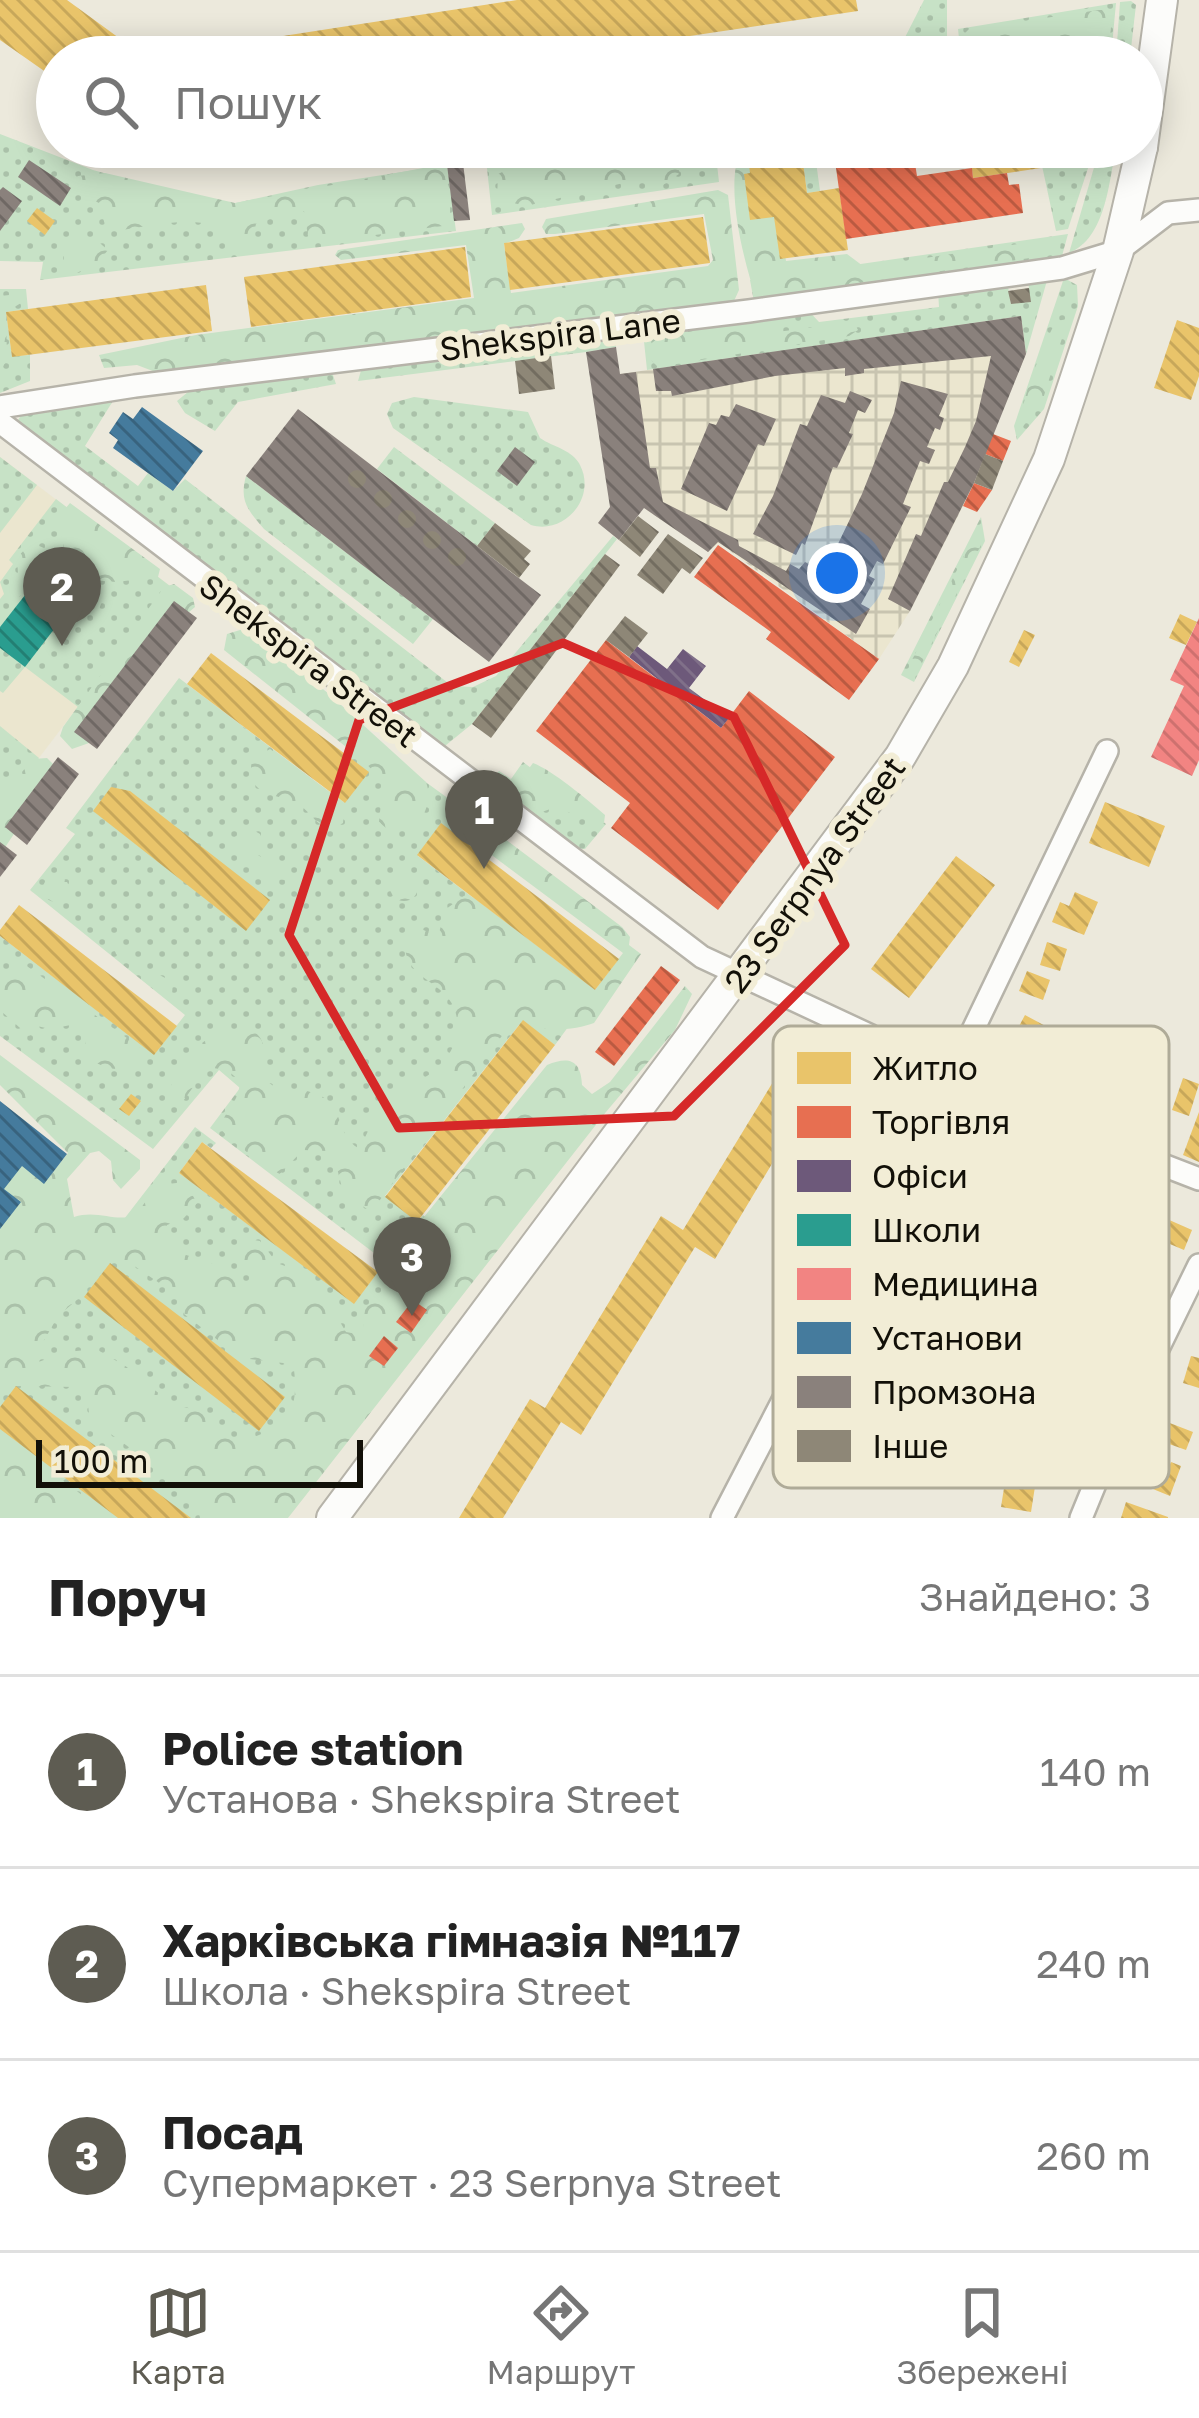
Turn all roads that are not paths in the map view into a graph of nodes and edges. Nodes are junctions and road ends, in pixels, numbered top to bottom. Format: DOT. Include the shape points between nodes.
graph roads {
  1 [pos="1162,0"];
  2 [pos="1157,36"];
  3 [pos="1137,168"];
  4 [pos="1199,210"];
  5 [pos="1118,250"];
  6 [pos="0,407"];
  7 [pos="0,422"];
  8 [pos="1107,751"];
  9 [pos="742,972"];
  10 [pos="851,1026"];
  11 [pos="976,1026"];
  12 [pos="1169,1167"];
  13 [pos="1199,1179"];
  14 [pos="1199,1265"];
  15 [pos="1169,1326"];
  16 [pos="773,1420"];
  17 [pos="1093,1488"];
  18 [pos="332,1518"];
  19 [pos="722,1518"];
  20 [pos="1081,1518"];
  1 -- 2 [label="street, 23 Serpnya Street"];
  3 -- 5 [label="street, 23 Serpnya Street"];
  4 -- 5 [label="street, Shekspira Lane" via="1168,213"];
  5 -- 6 [label="street, Shekspira Lane" via="1062,268"];
  5 -- 9 [label="street, 23 Serpnya Street" via="1049,459 953,666 900,757"];
  7 -- 9 [label="street, Shekspira Street" via="702,957"];
  8 -- 11 [label="street"];
  9 -- 10 [label="street, Shekspira Street"];
  9 -- 18 [label="street, 23 Serpnya Street"];
  12 -- 13 [label="street, Shekspira Street"];
  14 -- 15 [label="street"];
  16 -- 19 [label="street"];
  17 -- 20 [label="street"];
}
